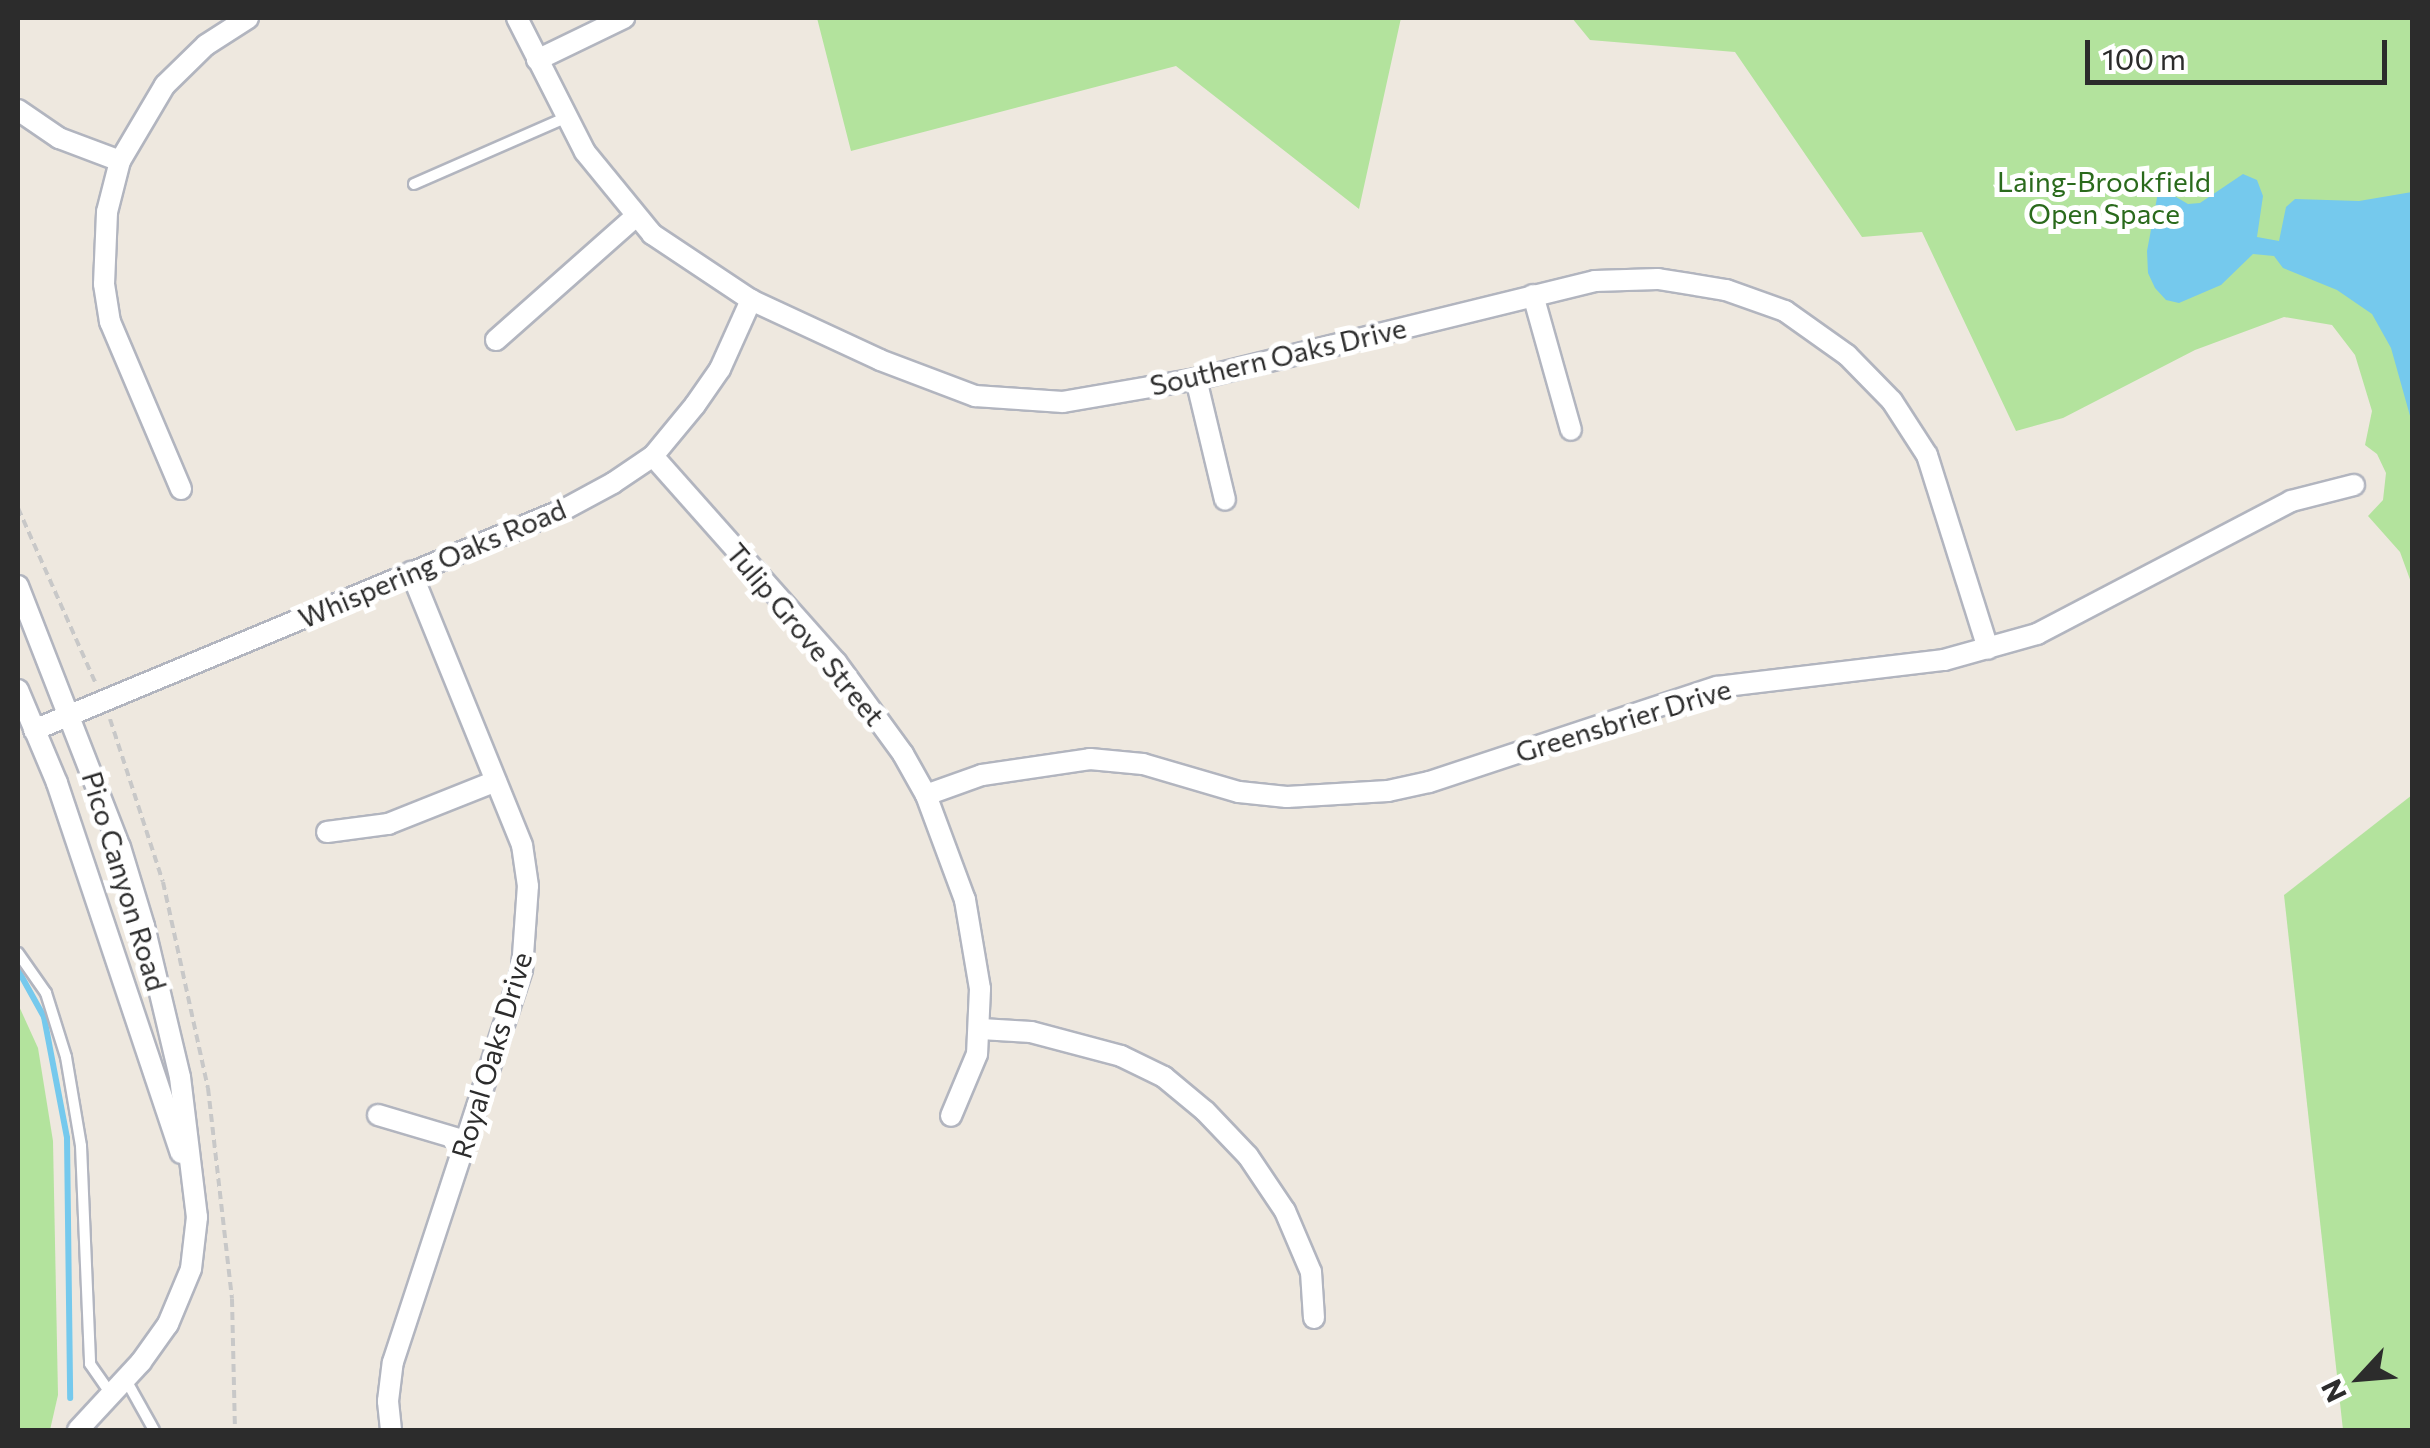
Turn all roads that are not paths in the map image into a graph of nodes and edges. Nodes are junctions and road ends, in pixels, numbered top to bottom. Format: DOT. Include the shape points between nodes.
graph roads {
  1 [pos="248,18"];
  2 [pos="517,18"];
  3 [pos="624,18"];
  4 [pos="536,60"];
  5 [pos="18,110"];
  6 [pos="565,118"];
  7 [pos="120,161"];
  8 [pos="414,184"];
  9 [pos="634,218"];
  10 [pos="1532,295"];
  11 [pos="751,300"];
  12 [pos="496,340"];
  13 [pos="1196,379"];
  14 [pos="1571,430"];
  15 [pos="653,456"];
  16 [pos="2354,485"];
  17 [pos="181,489"];
  18 [pos="1225,500"];
  19 [pos="410,572"];
  20 [pos="18,586"];
  21 [pos="1988,649"];
  22 [pos="18,690"];
  23 [pos="70,714"];
  24 [pos="34,730"];
  25 [pos="496,781"];
  26 [pos="926,796"];
  27 [pos="327,832"];
  28 [pos="18,953"];
  29 [pos="981,1029"];
  30 [pos="378,1114"];
  31 [pos="952,1116"];
  32 [pos="466,1141"];
  33 [pos="193,1188"];
  34 [pos="1314,1318"];
  35 [pos="118,1386"];
  36 [pos="78,1430"];
  37 [pos="154,1430"];
  38 [pos="391,1430"];
  1 -- 7 [label="street" via="206,45 165,85"];
  2 -- 4 [label="street, Southern Oaks Drive"];
  3 -- 4 [label="street"];
  4 -- 6 [label="street, Southern Oaks Drive"];
  5 -- 7 [label="street" via="59,138"];
  6 -- 8 [label="lane"];
  6 -- 9 [label="street, Southern Oaks Drive"];
  7 -- 17 [label="street" via="104,245 110,322"];
  9 -- 11 [label="street, Southern Oaks Drive"];
  9 -- 12 [label="street"];
  10 -- 13 [label="street, Southern Oaks Drive"];
  10 -- 14 [label="street"];
  10 -- 21 [label="street, Southern Oaks Drive" via="1595,281 1658,279 1726,290 1785,311 1847,355 1892,401 1927,456"];
  11 -- 13 [label="street, Southern Oaks Drive" via="975,396 1063,402"];
  11 -- 15 [label="street, Whispering Oaks Road" via="720,369"];
  13 -- 18 [label="street"];
  15 -- 19 [label="street, Whispering Oaks Road" via="564,508"];
  15 -- 26 [label="street, Tulip Grove Street" via="836,662"];
  16 -- 21 [label="street, Greensbrier Drive" via="2290,501 2082,613"];
  19 -- 23 [label="street, Whispering Oaks Road"];
  19 -- 25 [label="street, Royal Oaks Drive"];
  20 -- 23 [label="street, Pico Canyon Road"];
  21 -- 26 [label="street, Greensbrier Drive" via="1906,666 1717,686 1388,791 1287,797 1239,792 1144,764 1090,759 982,774"];
  22 -- 24 [label="street, Pico Canyon Road"];
  23 -- 24 [label="street, Whispering Oaks Road"];
  23 -- 33 [label="street, Pico Canyon Road" via="144,926 180,1077"];
  24 -- 33 [label="street, Pico Canyon Road"];
  25 -- 27 [label="street" via="388,824"];
  25 -- 32 [label="street, Royal Oaks Drive" via="522,845 527,928 522,969"];
  26 -- 29 [label="street, Tulip Grove Street" via="965,900"];
  28 -- 35 [label="lane" via="46,993 66,1057 81,1146 90,1364"];
  29 -- 31 [label="street, Tulip Grove Street"];
  29 -- 34 [label="street" via="1031,1032 1121,1056 1164,1077 1206,1111 1248,1156 1284,1210 1312,1272"];
  30 -- 32 [label="street"];
  32 -- 38 [label="street, Royal Oaks Drive" via="393,1362"];
  33 -- 35 [label="street, Pico Canyon Road" via="191,1268 168,1324"];
  35 -- 36 [label="street, Pico Canyon Road"];
  35 -- 37 [label="lane"];
}
